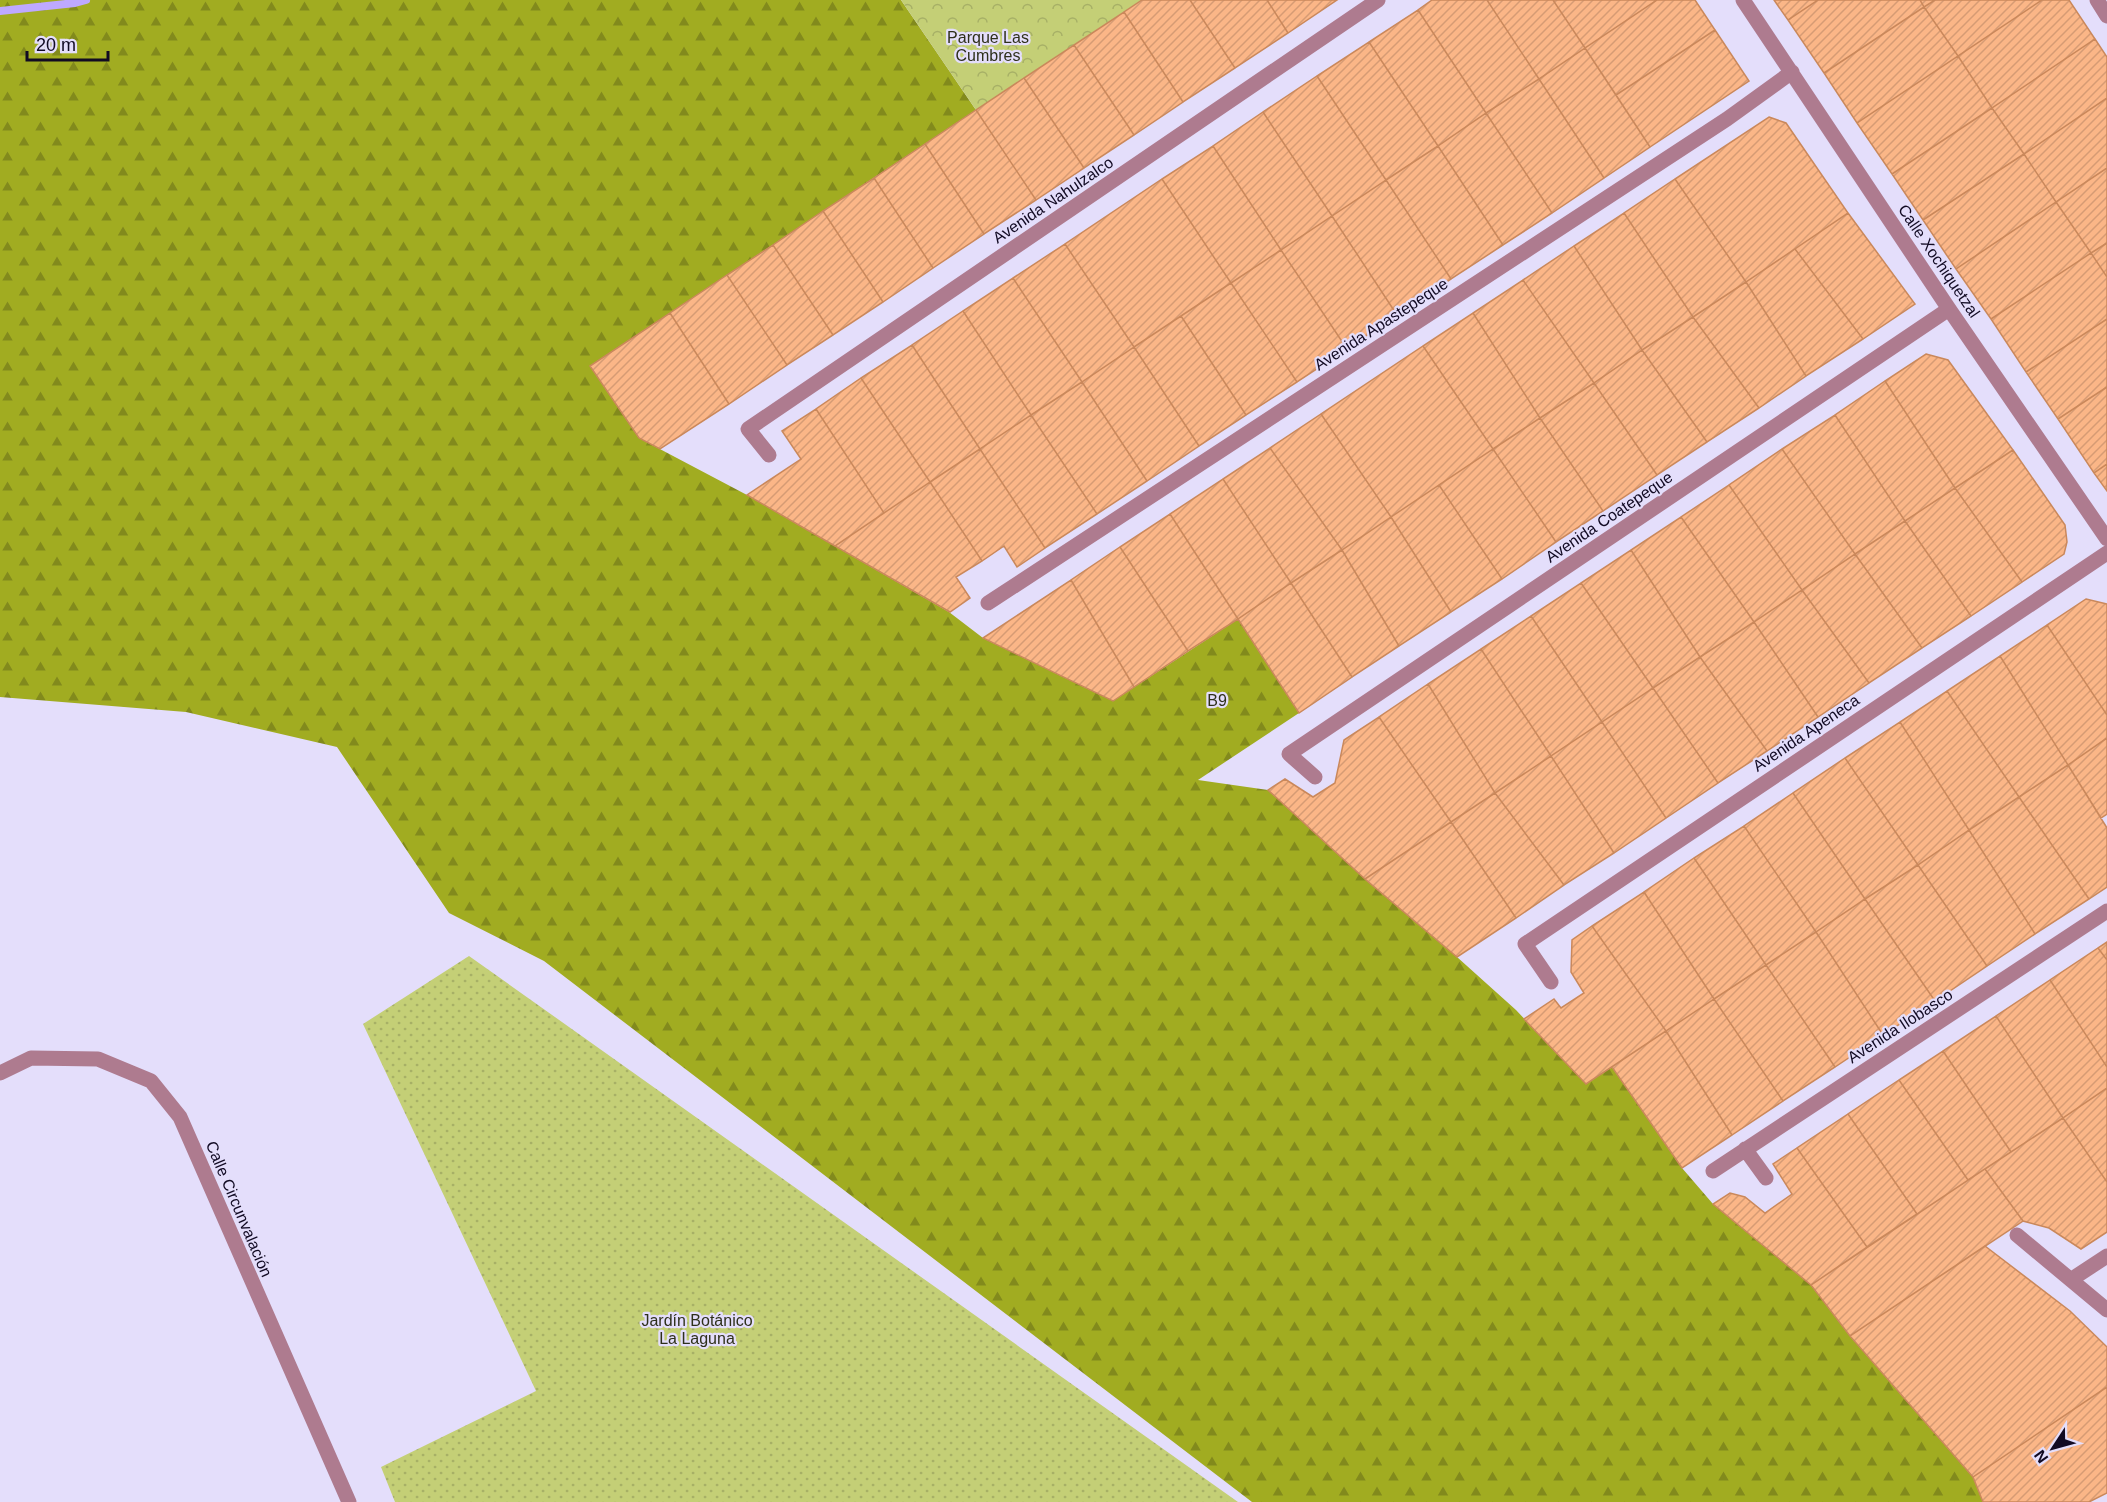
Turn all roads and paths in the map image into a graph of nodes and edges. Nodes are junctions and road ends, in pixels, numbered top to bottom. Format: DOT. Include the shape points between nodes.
graph roads {
  1 [pos="1378,0"];
  2 [pos="1743,0"];
  3 [pos="2097,0"];
  4 [pos="2107,16"];
  5 [pos="1792,72"];
  6 [pos="1949,309"];
  7 [pos="769,455"];
  8 [pos="2107,539"];
  9 [pos="2107,553"];
  10 [pos="988,603"];
  11 [pos="1315,777"];
  12 [pos="2107,911"];
  13 [pos="1551,982"];
  14 [pos="0,1072"];
  15 [pos="1745,1149"];
  16 [pos="1713,1171"];
  17 [pos="1766,1178"];
  18 [pos="2018,1235"];
  19 [pos="2107,1256"];
  20 [pos="2072,1279"];
  21 [pos="2107,1310"];
  22 [pos="349,1502"];
  1 -- 7 [label="street, Avenida Nahulzalco" via="748,429"];
  2 -- 5 [label="street, Calle Xochiquetzal"];
  3 -- 4 [label="street"];
  5 -- 6 [label="street, Calle Xochiquetzal"];
  5 -- 10 [label="street, Avenida Apastepeque" via="1717,126"];
  6 -- 8 [label="street, Calle Xochiquetzal"];
  6 -- 11 [label="street, Avenida Coatepeque" via="1289,754"];
  9 -- 13 [label="street, Avenida Apeneca" via="1525,944"];
  12 -- 15 [label="street, Avenida Ilobasco"];
  14 -- 22 [label="street, Calle Circunvalación" via="31,1058 98,1059 151,1081 180,1117"];
  15 -- 16 [label="street, Avenida Ilobasco"];
  15 -- 17 [label="street"];
  18 -- 20 [label="street"];
  19 -- 20 [label="street"];
  20 -- 21 [label="street"];
}
